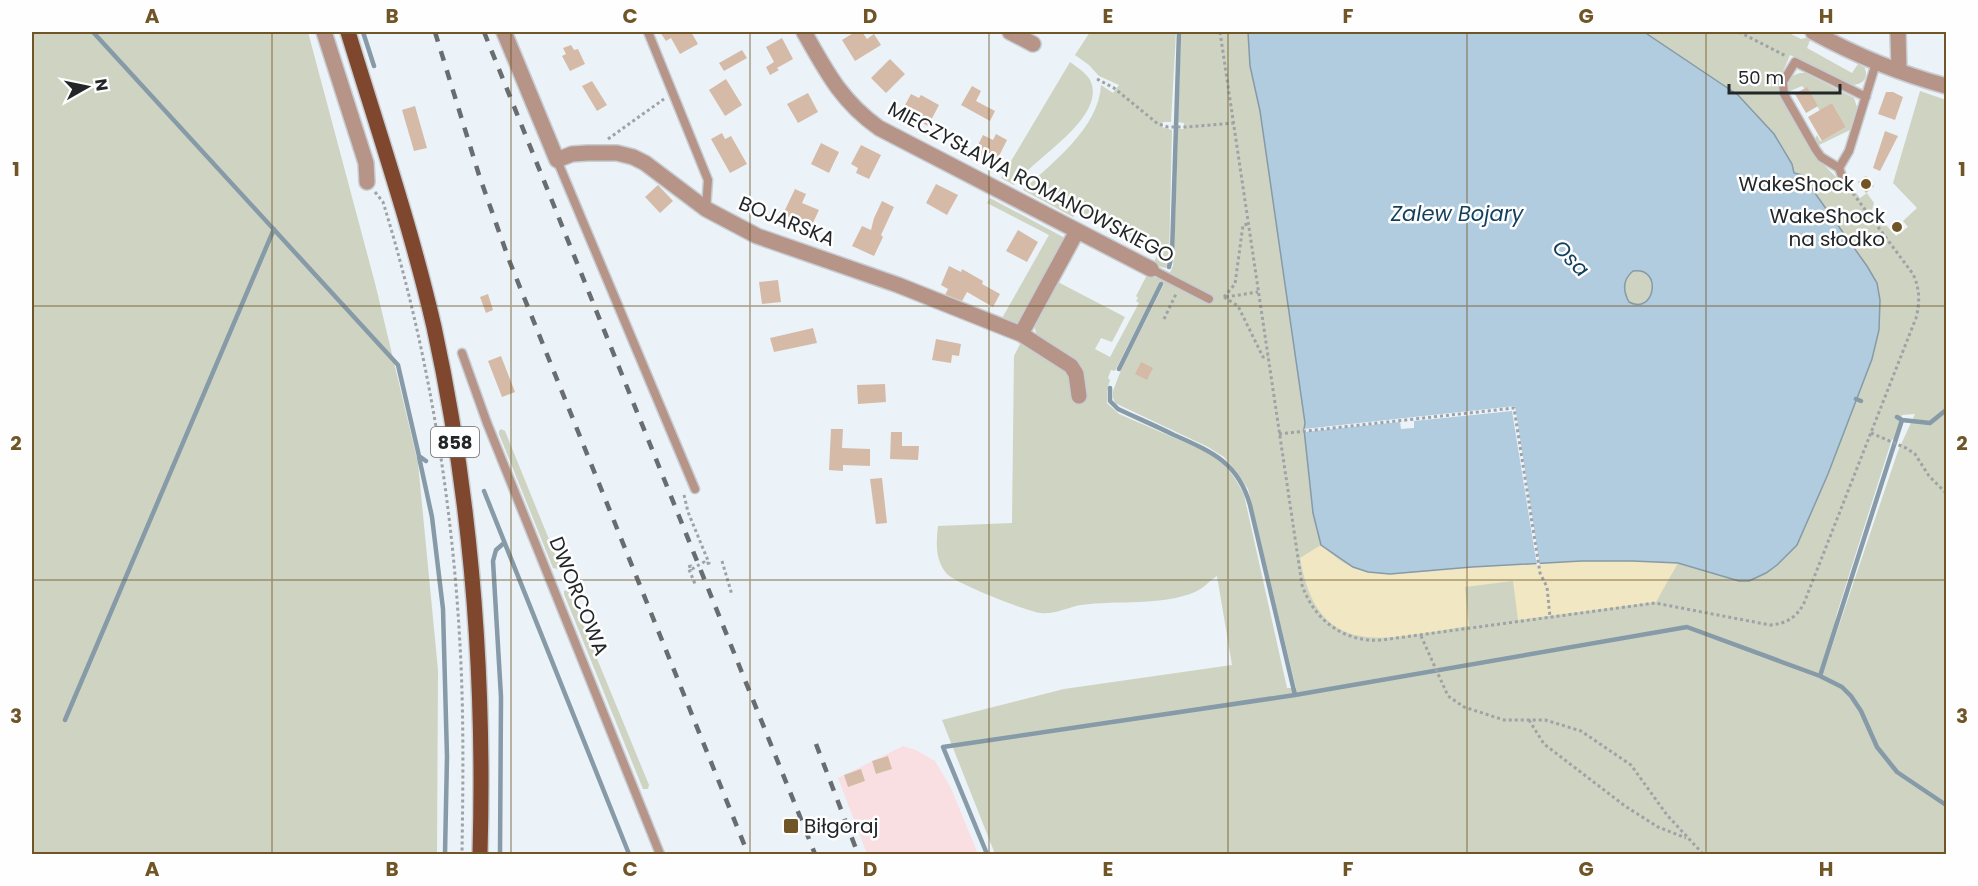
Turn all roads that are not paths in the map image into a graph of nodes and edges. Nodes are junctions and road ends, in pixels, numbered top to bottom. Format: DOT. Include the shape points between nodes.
graph roads {
  1 [pos="324,32"];
  2 [pos="348,32"];
  3 [pos="504,32"];
  4 [pos="648,32"];
  5 [pos="804,32"];
  6 [pos="1010,32"];
  7 [pos="1813,32"];
  8 [pos="1898,32"];
  9 [pos="1033,44"];
  10 [pos="1876,63"];
  11 [pos="1899,71"];
  12 [pos="1947,86"];
  13 [pos="1866,97"];
  14 [pos="557,160"];
  15 [pos="1839,168"];
  16 [pos="1843,179"];
  17 [pos="366,182"];
  18 [pos="706,209"];
  19 [pos="1077,231"];
  20 [pos="1151,269"];
  21 [pos="1209,300"];
  22 [pos="1021,334"];
  23 [pos="462,353"];
  24 [pos="1079,396"];
  25 [pos="695,489"];
  26 [pos="480,855"];
  27 [pos="660,855"];
  1 -- 17 [label="street" via="366,163"];
  2 -- 26 [label="main road, 858" via="418,262 456,444 478,652"];
  3 -- 14 [label="street"];
  4 -- 18 [label="lane" via="708,180"];
  5 -- 19 [label="street, MIECZYSŁAWA ROMANOWSKIEGO" via="831,81 872,123"];
  6 -- 9 [label="street"];
  7 -- 10 [label="street"];
  8 -- 11 [label="street"];
  10 -- 11 [label="street"];
  10 -- 13 [label="lane"];
  11 -- 12 [label="street"];
  13 -- 15 [label="lane" via="1849,151"];
  13 -- 15 [label="lane" via="1795,62 1783,82 1784,94 1821,157"];
  14 -- 18 [label="street, BOJARSKA" via="588,153 633,157"];
  14 -- 25 [label="lane"];
  15 -- 16 [label="lane"];
  18 -- 22 [label="street, BOJARSKA" via="757,236 898,285"];
  19 -- 20 [label="street, MIECZYSŁAWA ROMANOWSKIEGO"];
  19 -- 22 [label="street"];
  20 -- 21 [label="lane, MIECZYSŁAWA ROMANOWSKIEGO"];
  22 -- 24 [label="street, BOJARSKA" via="1071,366"];
  23 -- 27 [label="lane, DWORCOWA"];
}
